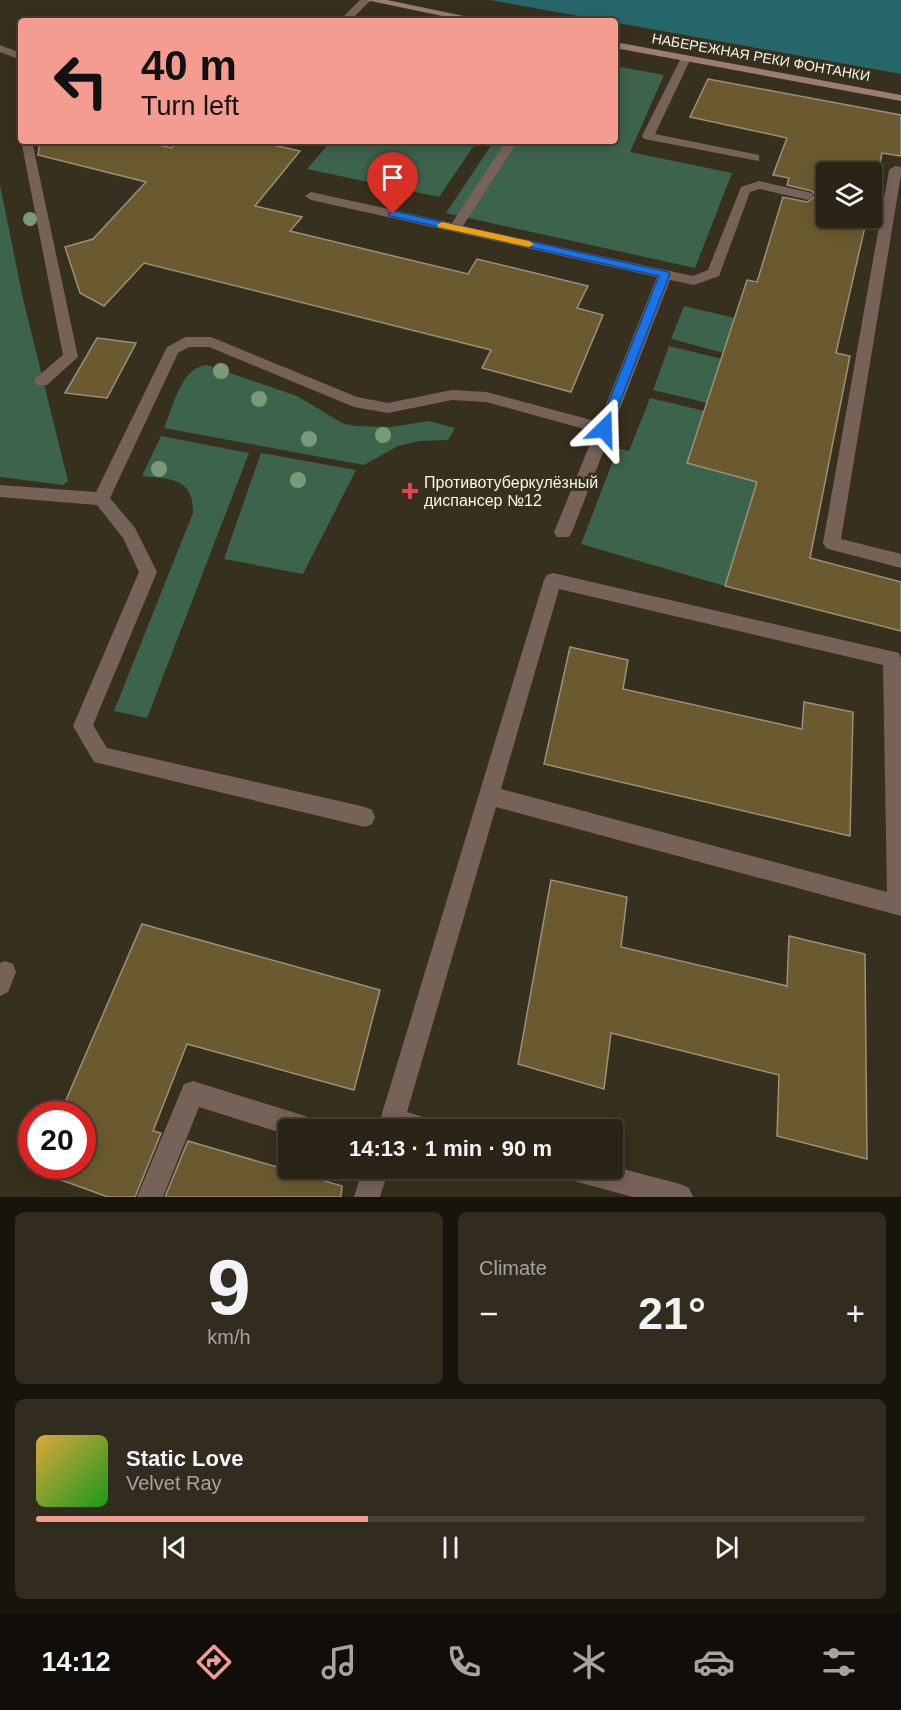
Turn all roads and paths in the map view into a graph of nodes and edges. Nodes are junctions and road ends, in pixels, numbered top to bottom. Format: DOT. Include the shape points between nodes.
graph roads {
  1 [pos="368,0"];
  2 [pos="347,18"];
  3 [pos="467,18"];
  4 [pos="618,46"];
  5 [pos="0,48"];
  6 [pos="18,56"];
  7 [pos="686,58"];
  8 [pos="901,98"];
  9 [pos="27,144"];
  10 [pos="510,144"];
  11 [pos="755,158"];
  12 [pos="901,171"];
  13 [pos="311,196"];
  14 [pos="807,196"];
  15 [pos="455,228"];
  16 [pos="665,274"];
  17 [pos="42,381"];
  18 [pos="604,429"];
  19 [pos="0,491"];
  20 [pos="101,499"];
  21 [pos="563,532"];
  22 [pos="901,561"];
  23 [pos="490,796"];
  24 [pos="364,817"];
  25 [pos="279,1119"];
  26 [pos="393,1119"];
  27 [pos="373,1179"];
  28 [pos="614,1179"];
  29 [pos="150,1197"];
  30 [pos="367,1197"];
  31 [pos="680,1197"];
  1 -- 2 [label="lane"];
  1 -- 3 [label="street"];
  4 -- 7 [label="street, НАБЕРЕЖНАЯ РЕКИ ФОНТАНКИ"];
  5 -- 6 [label="lane"];
  7 -- 8 [label="street, НАБЕРЕЖНАЯ РЕКИ ФОНТАНКИ"];
  7 -- 11 [label="lane" via="648,136"];
  9 -- 17 [label="lane" via="71,357"];
  10 -- 15 [label="lane"];
  12 -- 22 [label="lane" via="896,170 832,543"];
  13 -- 15 [label="lane"];
  14 -- 16 [label="lane" via="759,185 745,190 714,273 694,281"];
  15 -- 16 [label="lane"];
  16 -- 18 [label="lane"];
  18 -- 20 [label="lane" via="486,398 452,395 388,408 354,402 211,342 186,342 172,351"];
  18 -- 21 [label="lane"];
  19 -- 20 [label="lane"];
  20 -- 24 [label="lane" via="124,521 148,572 83,726 101,756"];
  23 -- 23 [label="lane" via="553,580 892,659 898,906"];
  23 -- 26 [label="lane"];
  25 -- 29 [label="lane" via="193,1093"];
  27 -- 30 [label="lane"];
  28 -- 31 [label="lane"];
}
